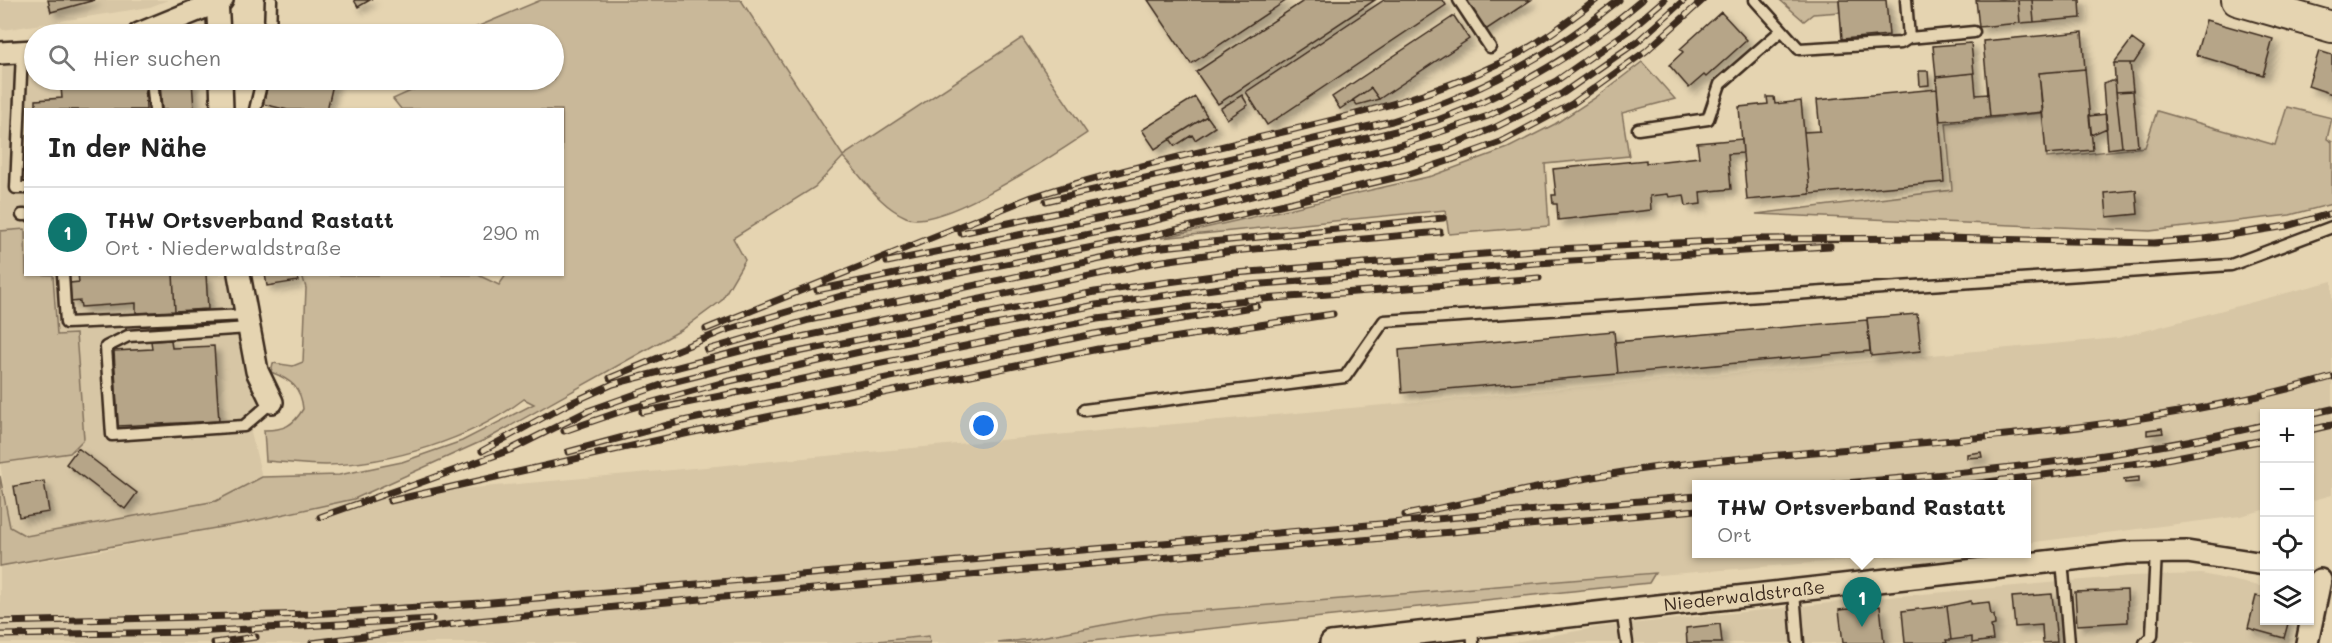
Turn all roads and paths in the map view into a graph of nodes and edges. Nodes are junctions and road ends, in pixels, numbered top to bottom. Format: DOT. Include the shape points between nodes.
graph roads {
  1 [pos="219,0"];
  2 [pos="271,0"];
  3 [pos="1459,0"];
  4 [pos="1755,0"];
  5 [pos="1906,0"];
  6 [pos="2237,0"];
  7 [pos="167,24"];
  8 [pos="219,24"];
  9 [pos="270,24"];
  10 [pos="2332,27"];
  11 [pos="1782,30"];
  12 [pos="1974,32"];
  13 [pos="1909,38"];
  14 [pos="1490,47"];
  15 [pos="24,51"];
  16 [pos="0,53"];
  17 [pos="25,90"];
  18 [pos="153,90"];
  19 [pos="221,90"];
  20 [pos="260,90"];
  21 [pos="154,108"];
  22 [pos="222,108"];
  23 [pos="255,108"];
  24 [pos="1638,129"];
  25 [pos="24,188"];
  26 [pos="2332,227"];
  27 [pos="63,276"];
  28 [pos="239,276"];
  29 [pos="248,321"];
  30 [pos="272,402"];
  31 [pos="1084,410"];
  32 [pos="2156,551"];
  33 [pos="2061,560"];
  34 [pos="2260,563"];
  35 [pos="2321,579"];
  36 [pos="1794,592"];
  37 [pos="1622,610"];
  38 [pos="1472,635"];
  39 [pos="1331,643"];
  40 [pos="1627,643"];
  41 [pos="1798,643"];
  42 [pos="2069,643"];
  43 [pos="2145,643"];
  44 [pos="2307,643"];
  1 -- 7 [label="street"];
  1 -- 8 [label="street"];
  2 -- 9 [label="lane"];
  3 -- 14 [label="lane"];
  4 -- 11 [label="lane"];
  5 -- 13 [label="lane"];
  6 -- 10 [label="street"];
  11 -- 13 [label="lane" via="1798,49 1900,43"];
  11 -- 24 [label="lane" via="1720,84 1708,119"];
  12 -- 13 [label="lane"];
  15 -- 16 [label="street"];
  17 -- 25 [label="lane" via="16,188"];
  18 -- 21 [label="lane"];
  19 -- 22 [label="street"];
  20 -- 23 [label="lane"];
  26 -- 31 [label="lane" via="2231,265 1384,321 1345,377"];
  27 -- 29 [label="lane" via="66,323"];
  28 -- 29 [label="street"];
  29 -- 30 [label="street" via="257,371"];
  29 -- 30 [label="lane" via="128,336 106,347 112,435 244,426"];
  32 -- 33 [label="street, Niederwaldstraße"];
  32 -- 34 [label="street, Niederwaldstraße"];
  32 -- 43 [label="lane" via="2152,636"];
  33 -- 36 [label="street, Niederwaldstraße"];
  33 -- 42 [label="lane"];
  35 -- 44 [label="street"];
  36 -- 37 [label="street, Niederwaldstraße"];
  36 -- 41 [label="lane"];
  37 -- 38 [label="street, Niederwaldstraße"];
  37 -- 40 [label="lane"];
  38 -- 39 [label="street, Niederwaldstraße"];
}
